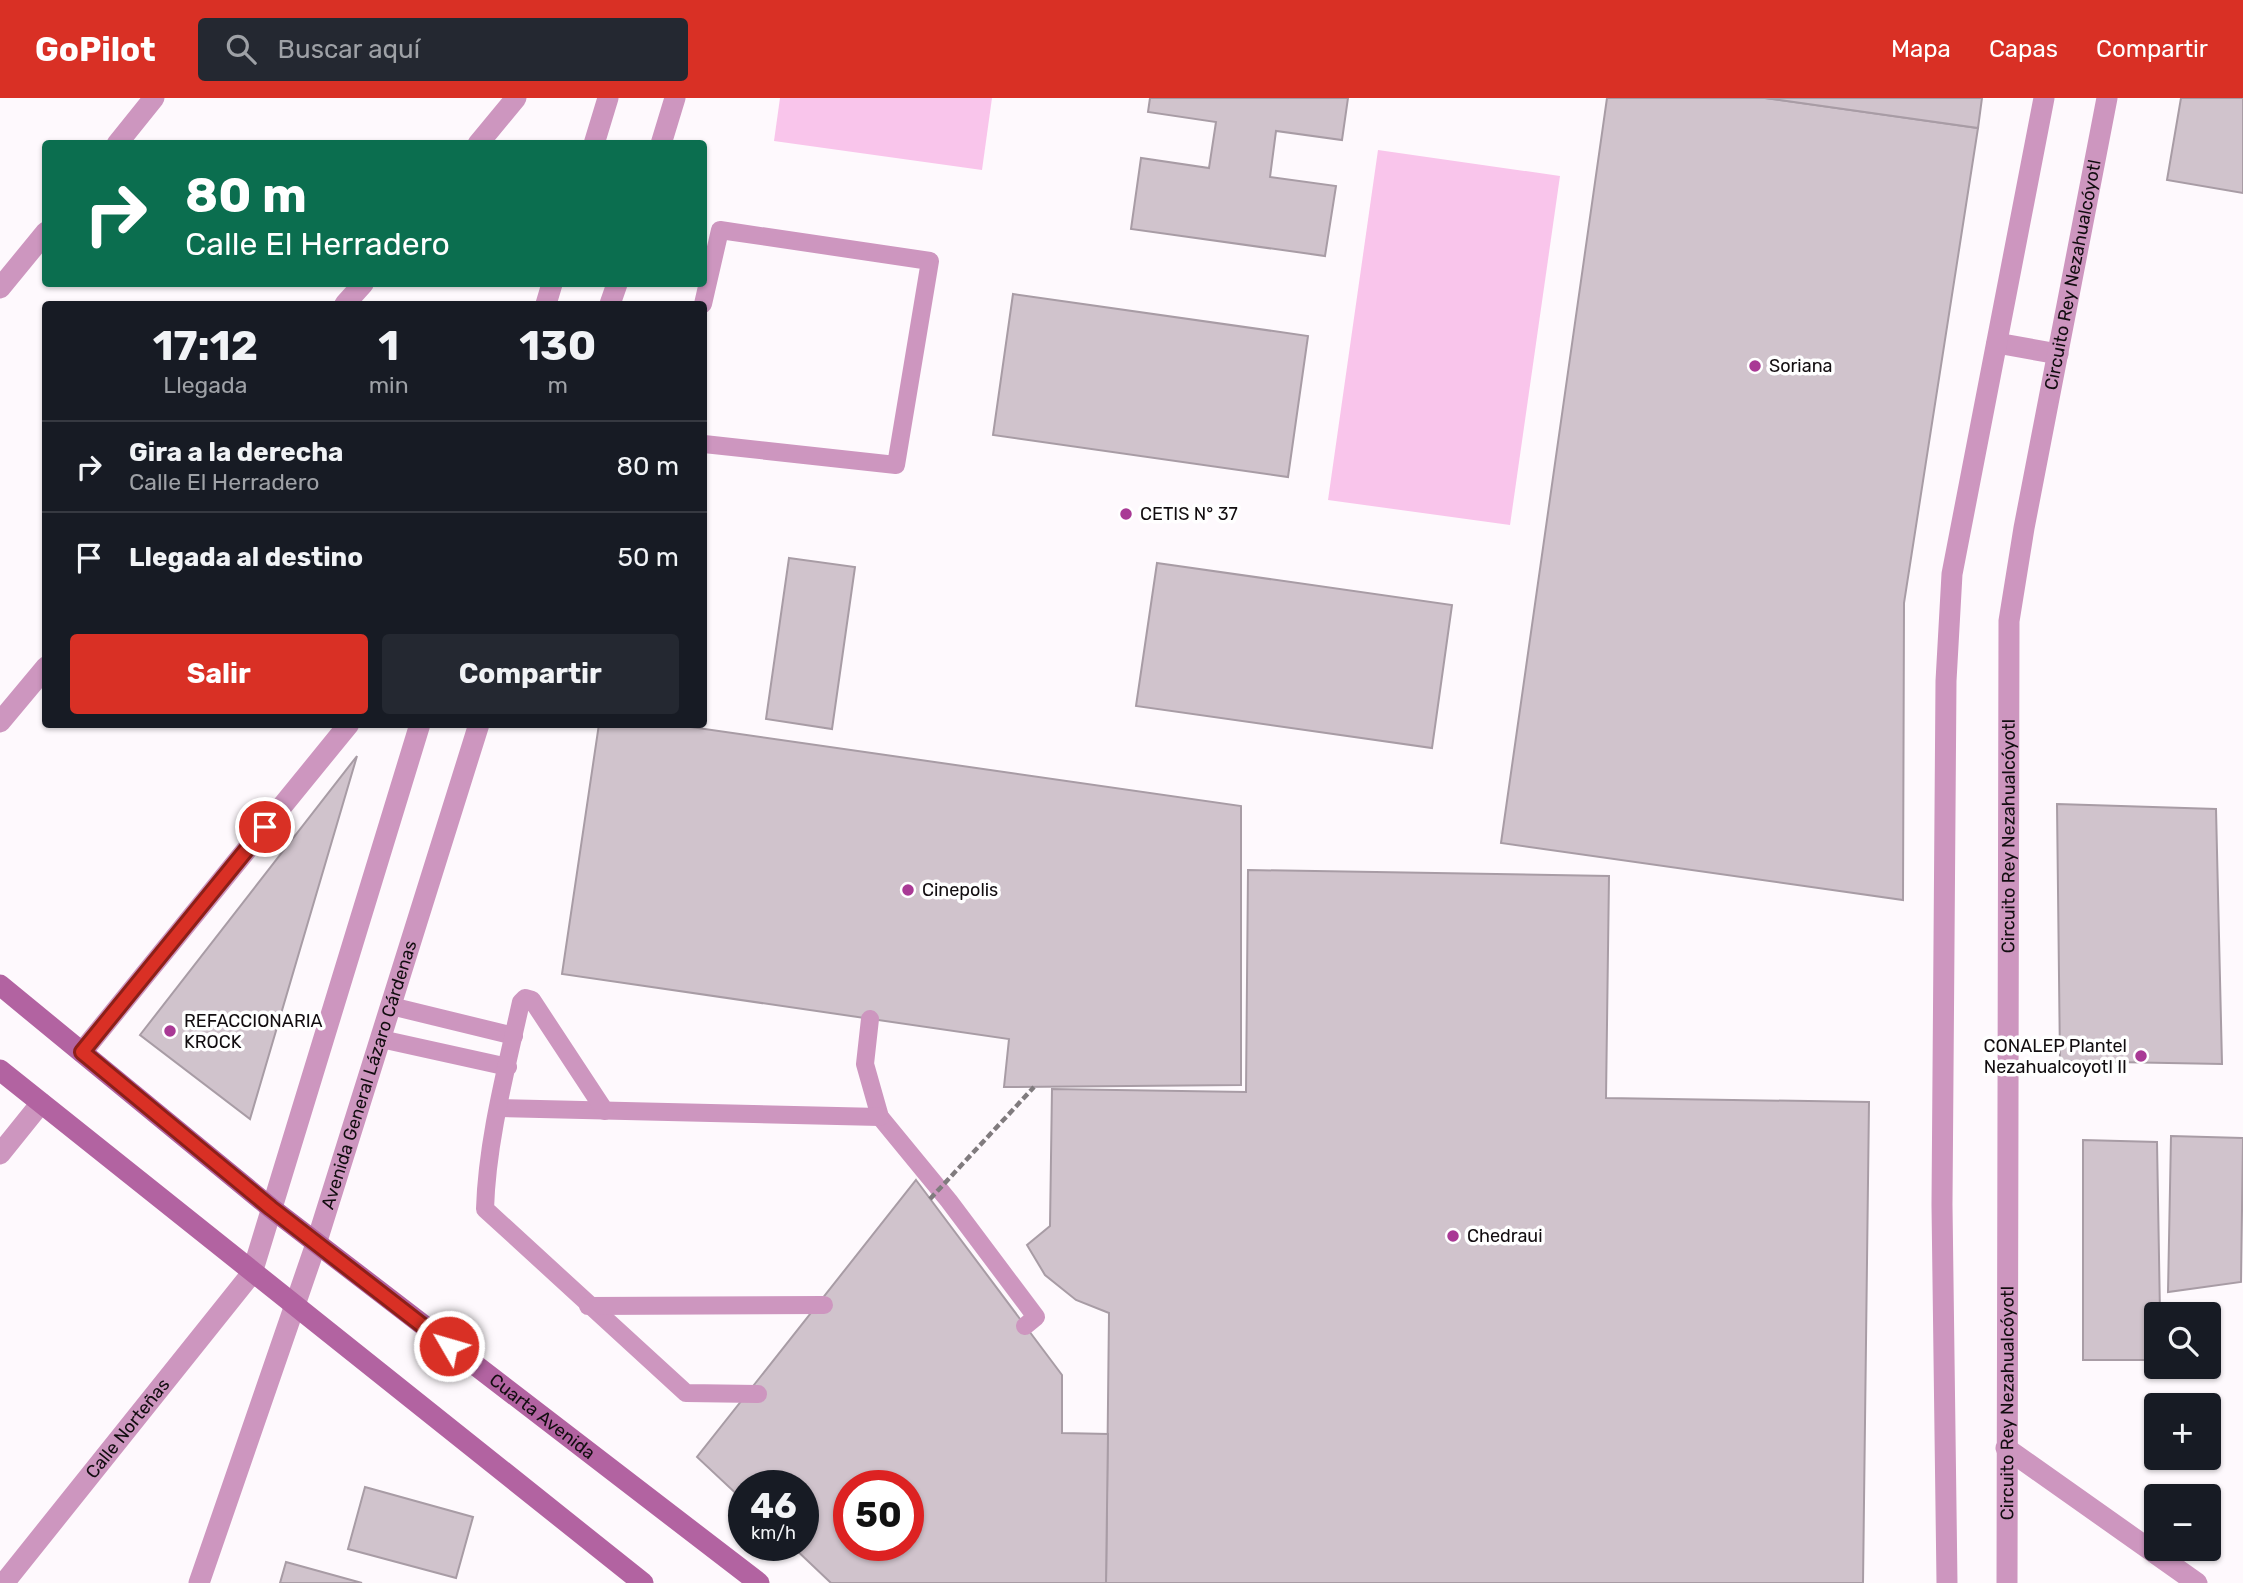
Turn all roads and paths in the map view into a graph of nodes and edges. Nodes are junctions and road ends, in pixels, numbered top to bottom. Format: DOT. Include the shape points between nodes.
graph roads {
  1 [pos="154,98"];
  2 [pos="516,98"];
  3 [pos="608,98"];
  4 [pos="675,98"];
  5 [pos="2044,98"];
  6 [pos="2107,98"];
  7 [pos="120,140"];
  8 [pos="481,140"];
  9 [pos="595,140"];
  10 [pos="662,140"];
  11 [pos="42,237"];
  12 [pos="360,287"];
  13 [pos="707,287"];
  14 [pos="0,288"];
  15 [pos="348,301"];
  16 [pos="1997,343"];
  17 [pos="2058,354"];
  18 [pos="707,444"];
  19 [pos="42,672"];
  20 [pos="0,722"];
  21 [pos="346,728"];
  22 [pos="419,728"];
  23 [pos="478,728"];
  24 [pos="0,985"];
  25 [pos="391,1006"];
  26 [pos="870,1019"];
  27 [pos="514,1035"];
  28 [pos="382,1039"];
  29 [pos="82,1052"];
  30 [pos="508,1067"];
  31 [pos="0,1070"];
  32 [pos="1034,1087"];
  33 [pos="41,1103"];
  34 [pos="500,1108"];
  35 [pos="606,1111"];
  36 [pos="880,1117"];
  37 [pos="0,1154"];
  38 [pos="930,1199"];
  39 [pos="271,1208"];
  40 [pos="316,1244"];
  41 [pos="252,1273"];
  42 [pos="293,1305"];
  43 [pos="824,1305"];
  44 [pos="589,1306"];
  45 [pos="1025,1326"];
  46 [pos="758,1394"];
  47 [pos="2006,1448"];
  48 [pos="4,1583"];
  49 [pos="199,1583"];
  50 [pos="643,1583"];
  51 [pos="760,1583"];
  52 [pos="1947,1583"];
  53 [pos="2007,1583"];
  54 [pos="2197,1583"];
  1 -- 7 [label="street"];
  2 -- 8 [label="street"];
  3 -- 9 [label="street"];
  4 -- 10 [label="street"];
  5 -- 16 [label="street"];
  6 -- 17 [label="street, Circuito Rey Nezahualcóyotl"];
  11 -- 14 [label="street"];
  12 -- 15 [label="street"];
  13 -- 18 [label="lane" via="720,230 930,261 896,465"];
  16 -- 17 [label="street"];
  16 -- 52 [label="street" via="1952,574 1946,681 1942,1205"];
  17 -- 47 [label="street, Circuito Rey Nezahualcóyotl" via="2009,621"];
  19 -- 20 [label="street"];
  21 -- 29 [label="street"];
  22 -- 39 [label="street"];
  23 -- 25 [label="street, Avenida General Lázaro Cárdenas"];
  24 -- 29 [label="main road, Cuarta Avenida"];
  25 -- 27 [label="lane"];
  25 -- 28 [label="street, Avenida General Lázaro Cárdenas"];
  26 -- 36 [label="lane" via="865,1064"];
  27 -- 30 [label="lane"];
  27 -- 35 [label="lane" via="521,1002 532,1000"];
  28 -- 30 [label="lane"];
  28 -- 40 [label="street, Avenida General Lázaro Cárdenas"];
  29 -- 39 [label="main road, Cuarta Avenida"];
  30 -- 34 [label="lane"];
  31 -- 33 [label="main road"];
  32 -- 38 [label="path, bridge"];
  33 -- 37 [label="street"];
  33 -- 41 [label="main road"];
  34 -- 35 [label="lane"];
  34 -- 44 [label="lane" via="485,1209"];
  35 -- 36 [label="lane"];
  36 -- 45 [label="lane" via="1036,1317"];
  39 -- 40 [label="main road, Cuarta Avenida"];
  39 -- 41 [label="street"];
  40 -- 42 [label="street, Avenida General Lázaro Cárdenas"];
  40 -- 51 [label="main road, Cuarta Avenida"];
  41 -- 42 [label="main road"];
  41 -- 48 [label="street, Calle Norteñas"];
  42 -- 49 [label="street, Avenida General Lázaro Cárdenas"];
  42 -- 50 [label="main road"];
  43 -- 44 [label="lane"];
  44 -- 46 [label="lane" via="686,1394"];
  47 -- 53 [label="street, Circuito Rey Nezahualcóyotl"];
  47 -- 54 [label="street"];
}
